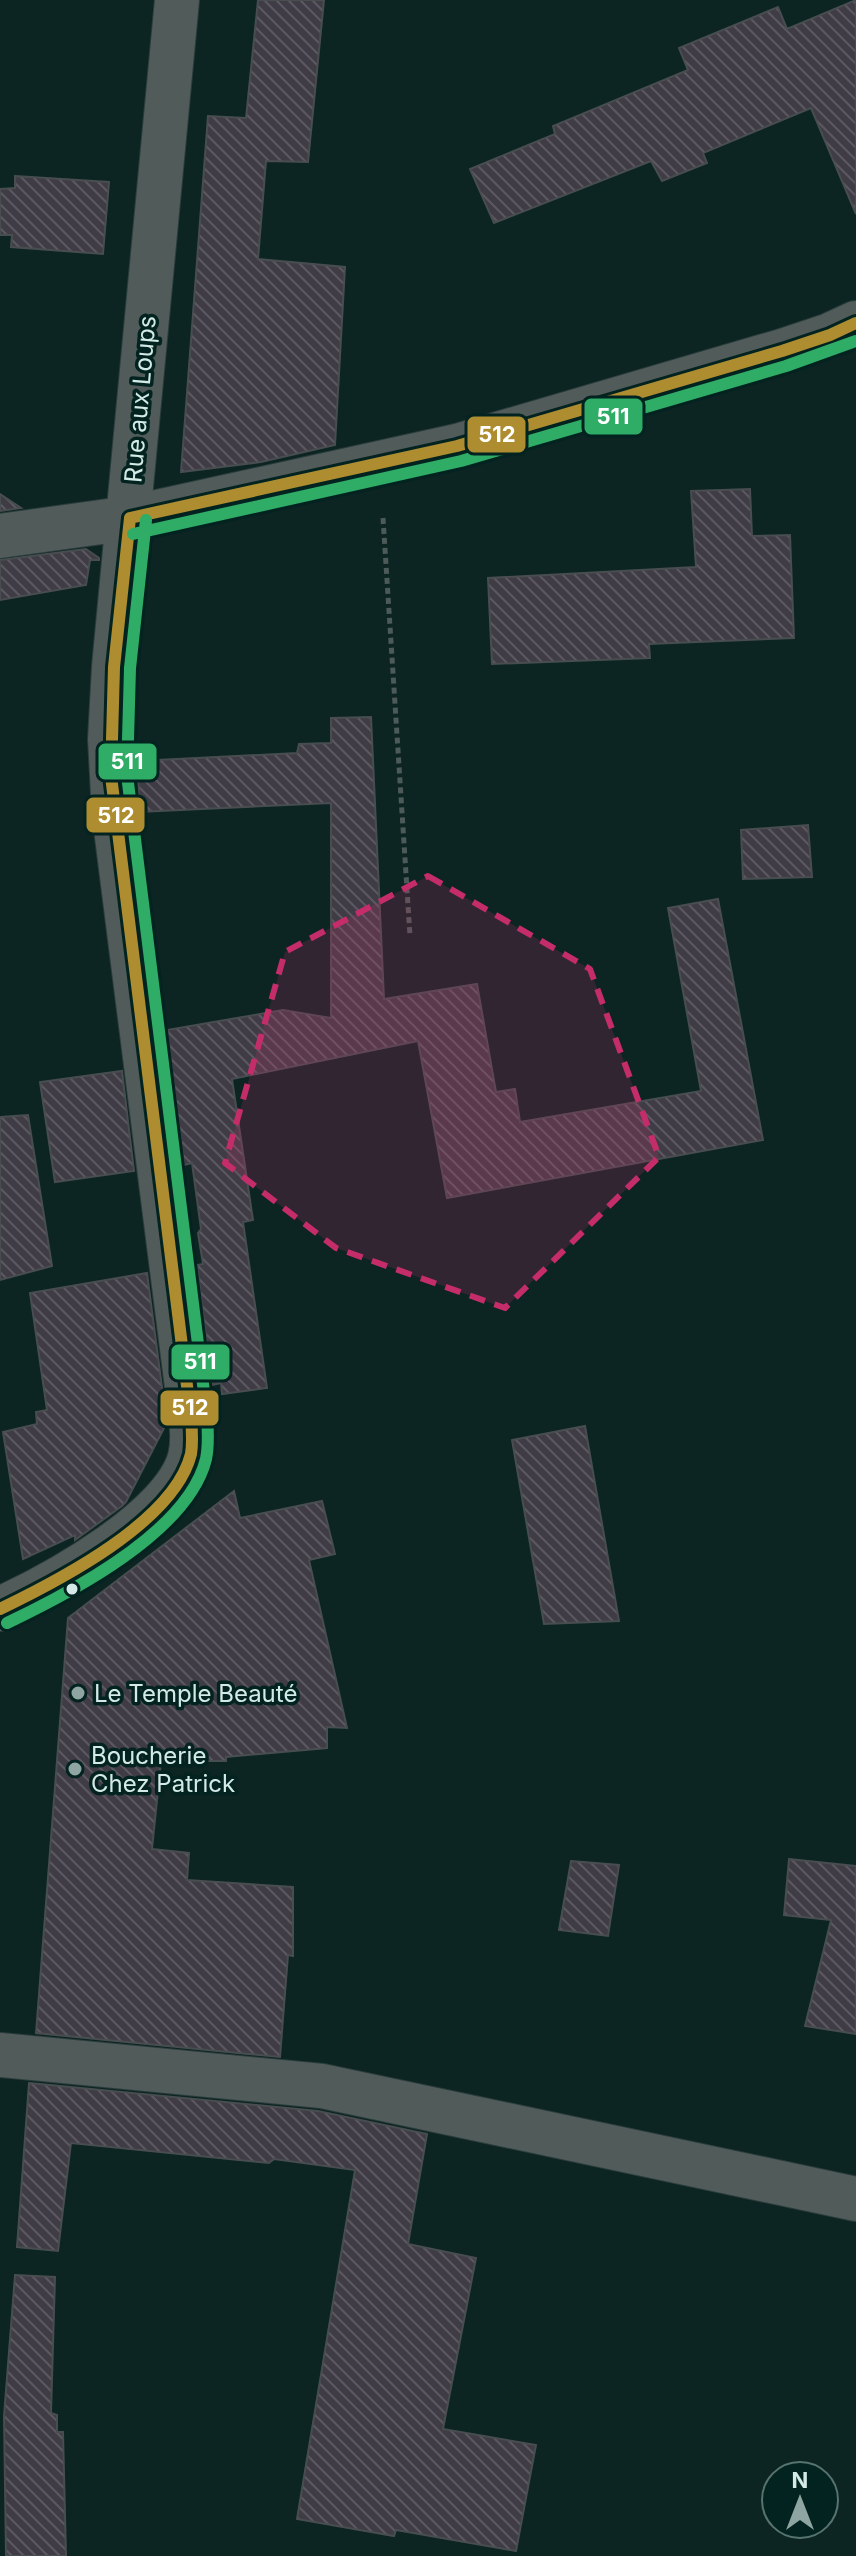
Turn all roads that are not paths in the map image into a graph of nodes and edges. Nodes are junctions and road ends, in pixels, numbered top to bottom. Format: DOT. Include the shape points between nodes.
graph roads {
  1 [pos="177,0"];
  2 [pos="856,323"];
  3 [pos="130,518"];
  4 [pos="0,536"];
  5 [pos="0,1609"];
  6 [pos="0,2055"];
  7 [pos="856,2199"];
  1 -- 3 [label="street, Rue aux Loups"];
  2 -- 3 [label="street" via="767,356 471,442"];
  3 -- 4 [label="street"];
  3 -- 5 [label="street, Rue aux Loups" via="114,667 111,776 188,1395 190,1456 168,1498 144,1520 56,1580"];
  6 -- 7 [label="street" via="338,2089"];
}
